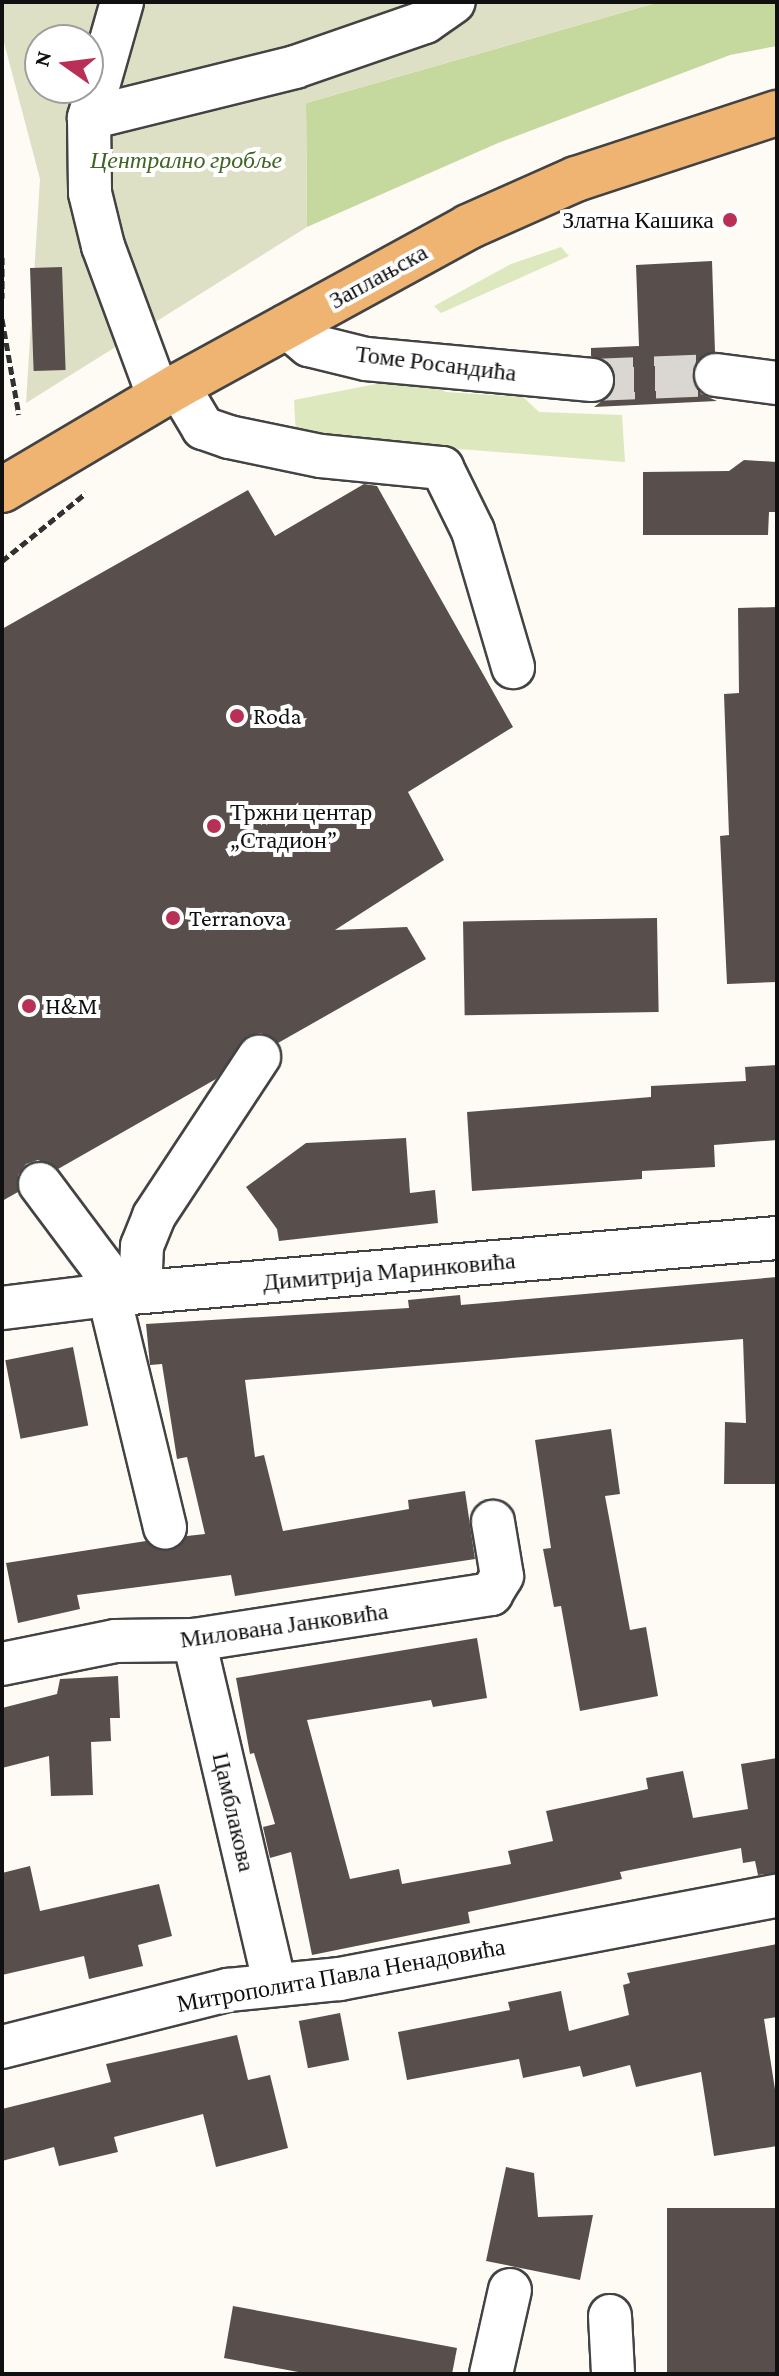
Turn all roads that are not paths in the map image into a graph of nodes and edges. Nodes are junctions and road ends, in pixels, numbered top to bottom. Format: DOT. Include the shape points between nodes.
graph roads {
  1 [pos="122,2"];
  2 [pos="454,2"];
  3 [pos="777,113"];
  4 [pos="89,118"];
  5 [pos="286,326"];
  6 [pos="716,375"];
  7 [pos="592,380"];
  8 [pos="777,383"];
  9 [pos="168,391"];
  10 [pos="2,490"];
  11 [pos="513,667"];
  12 [pos="259,1057"];
  13 [pos="40,1184"];
  14 [pos="777,1238"];
  15 [pos="124,1293"];
  16 [pos="2,1308"];
  17 [pos="493,1522"];
  18 [pos="165,1527"];
  19 [pos="194,1640"];
  20 [pos="2,1664"];
  21 [pos="777,1896"];
  22 [pos="275,1984"];
  23 [pos="2,2047"];
  24 [pos="510,2290"];
  25 [pos="610,2316"];
  26 [pos="491,2374"];
  27 [pos="613,2374"];
  1 -- 4 [label="street"];
  2 -- 4 [label="street" via="425,22 295,67"];
  3 -- 5 [label="main road, Заплањска" via="576,179 468,227"];
  4 -- 9 [label="street" via="90,193 103,246"];
  5 -- 7 [label="street, Томе Росандића" via="309,345 366,359"];
  5 -- 9 [label="main road, Заплањска"];
  6 -- 8 [label="street"];
  9 -- 10 [label="main road, Заплањска"];
  9 -- 11 [label="street" via="203,428 229,437 321,456 442,468 473,531"];
  12 -- 15 [label="street" via="154,1216"];
  13 -- 15 [label="street"];
  14 -- 15 [label="street, Димитрија Маринковића"];
  15 -- 16 [label="street, Димитрија Маринковића"];
  15 -- 18 [label="street"];
  17 -- 19 [label="street, Милована Јанковића" via="502,1576 491,1594"];
  19 -- 20 [label="street, Милована Јанковића" via="115,1641"];
  19 -- 22 [label="street, Цамблакова"];
  21 -- 22 [label="street, Митрополита Павла Ненадовића" via="340,1979"];
  22 -- 23 [label="street, Митрополита Павла Ненадовића" via="228,1990"];
  24 -- 26 [label="street"];
  25 -- 27 [label="street"];
}
